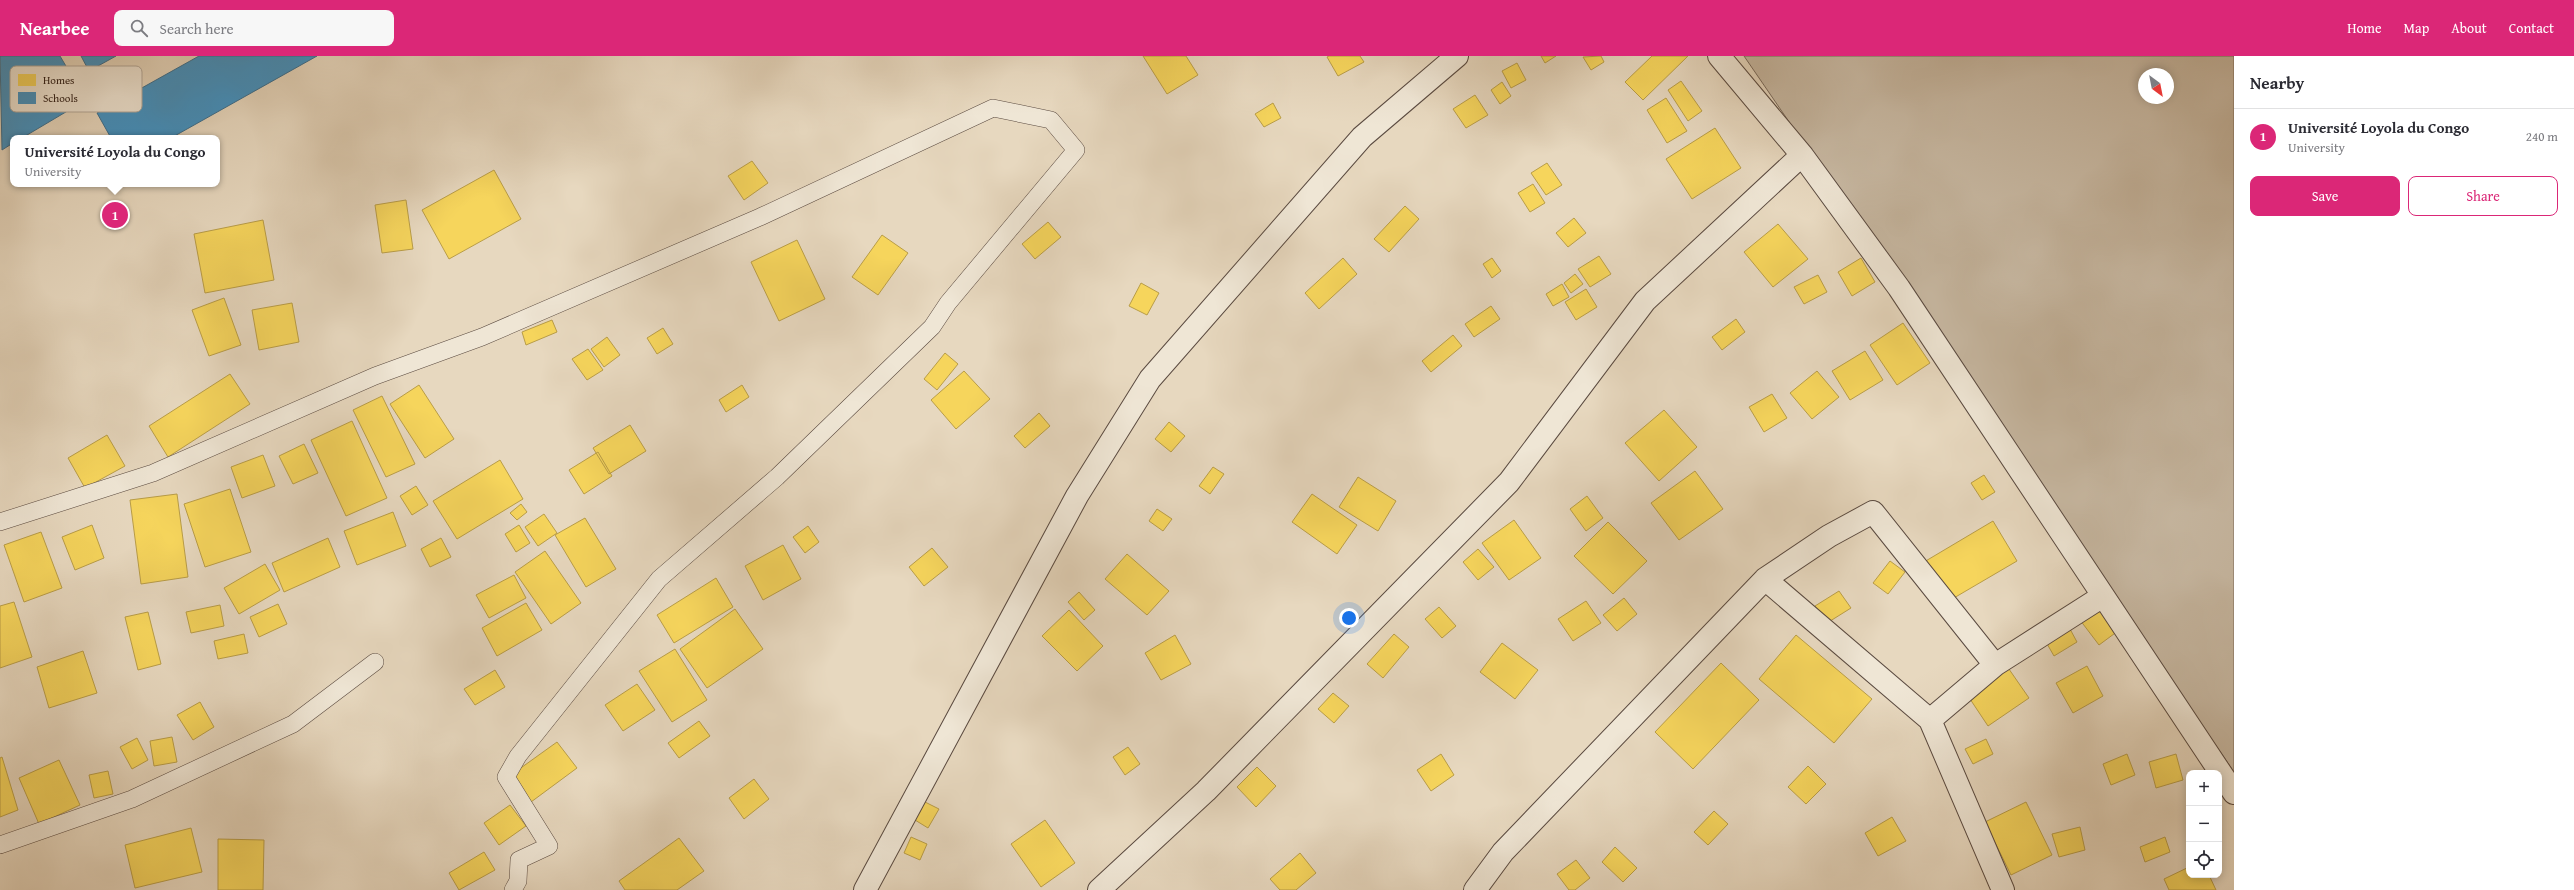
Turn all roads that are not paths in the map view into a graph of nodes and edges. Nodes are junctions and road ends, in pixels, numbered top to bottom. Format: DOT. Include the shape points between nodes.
graph roads {
  1 [pos="1457,56"];
  2 [pos="1719,56"];
  3 [pos="1802,155"];
  4 [pos="0,522"];
  5 [pos="1765,579"];
  6 [pos="2103,596"];
  7 [pos="375,662"];
  8 [pos="1995,665"];
  9 [pos="1930,720"];
  10 [pos="2234,793"];
  11 [pos="0,845"];
  12 [pos="513,890"];
  13 [pos="865,890"];
  14 [pos="1099,890"];
  15 [pos="1475,890"];
  16 [pos="2003,890"];
  1 -- 13 [label="street" via="1362,137 1150,379 1077,496"];
  2 -- 3 [label="street"];
  3 -- 6 [label="street" via="1899,288"];
  3 -- 14 [label="street" via="1645,301 1509,482 1206,791"];
  4 -- 12 [label="lane" via="153,473 375,376 482,337 760,217 993,108 1051,120 1076,150 948,303 932,327 777,477 660,579 518,756 506,777 549,846 519,860 518,881"];
  5 -- 8 [label="street" via="1829,536 1873,512"];
  5 -- 9 [label="street"];
  5 -- 15 [label="street" via="1503,852"];
  6 -- 8 [label="street"];
  6 -- 10 [label="street"];
  7 -- 11 [label="lane" via="294,724 132,799"];
  8 -- 9 [label="street"];
  9 -- 16 [label="street"];
}
